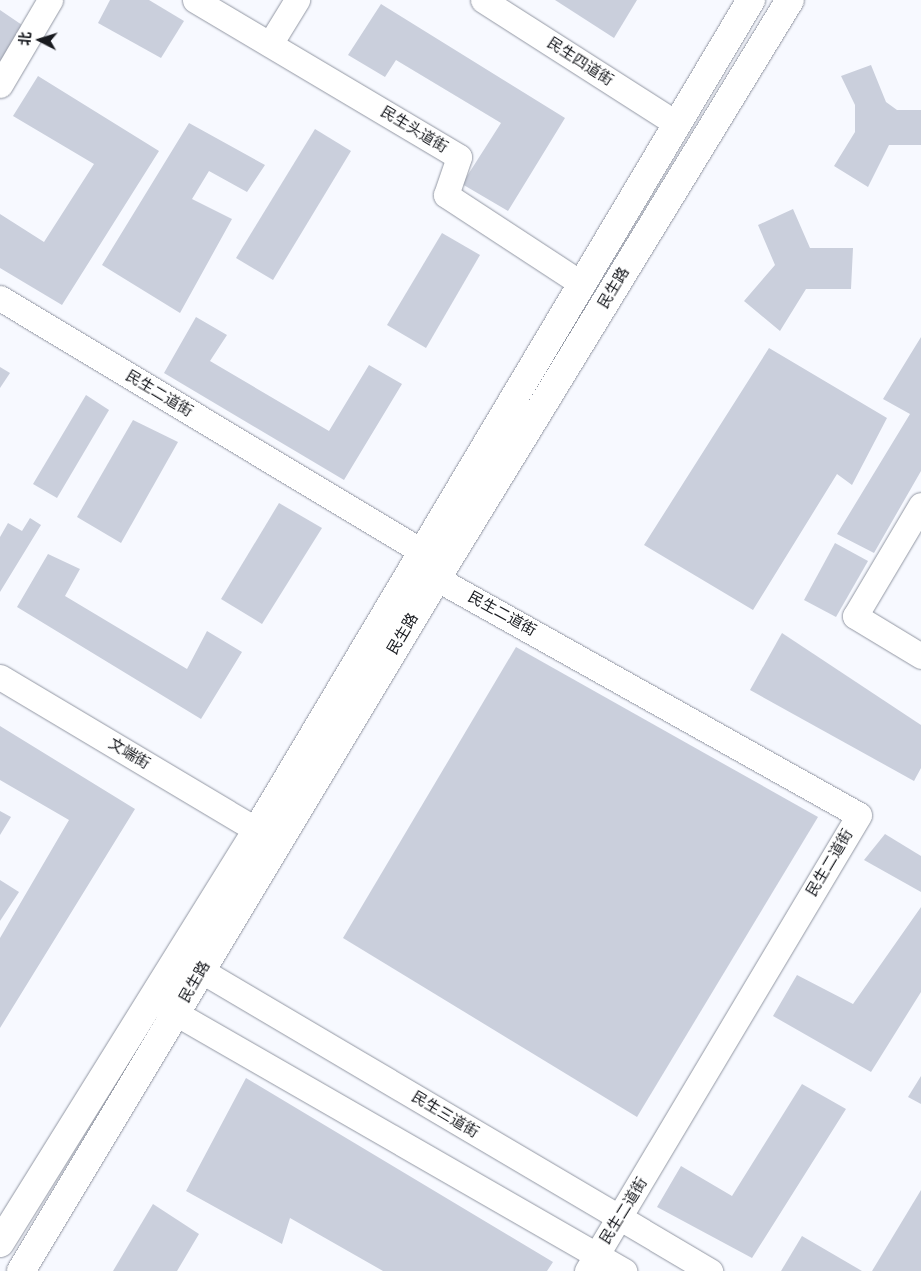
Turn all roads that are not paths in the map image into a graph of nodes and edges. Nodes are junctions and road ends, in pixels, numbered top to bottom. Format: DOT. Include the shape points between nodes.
graph roads {
  1 [pos="50,0"];
  2 [pos="195,0"];
  3 [pos="297,0"];
  4 [pos="483,0"];
  5 [pos="751,0"];
  6 [pos="790,0"];
  7 [pos="270,44"];
  8 [pos="0,85"];
  9 [pos="677,124"];
  10 [pos="582,284"];
  11 [pos="0,298"];
  12 [pos="921,505"];
  13 [pos="424,565"];
  14 [pos="921,656"];
  15 [pos="0,678"];
  16 [pos="257,830"];
  17 [pos="190,964"];
  18 [pos="165,1007"];
  19 [pos="620,1219"];
  20 [pos="0,1243"];
  21 [pos="592,1263"];
  22 [pos="21,1271"];
  23 [pos="624,1271"];
  24 [pos="710,1271"];
  1 -- 8 [label="street"];
  2 -- 7 [label="street, 民生头道街"];
  3 -- 7 [label="street"];
  4 -- 9 [label="street, 民生四道街"];
  5 -- 9 [label="main road, 民生路"];
  6 -- 13 [label="main road, 民生路"];
  7 -- 10 [label="street, 民生头道街" via="459,157 446,195"];
  9 -- 10 [label="main road, 民生路"];
  10 -- 13 [label="main road, 民生路"];
  11 -- 13 [label="street, 民生二道街"];
  12 -- 14 [label="street" via="855,616"];
  13 -- 16 [label="main road, 民生路"];
  13 -- 17 [label="main road, 民生路"];
  13 -- 19 [label="street, 民生二道街" via="859,815"];
  15 -- 16 [label="street, 文端街"];
  16 -- 17 [label="main road, 民生路"];
  17 -- 18 [label="main road, 民生路"];
  17 -- 19 [label="street, 民生三道街"];
  18 -- 20 [label="main road, 民生路"];
  18 -- 21 [label="street"];
  18 -- 22 [label="main road, 民生路"];
  19 -- 21 [label="street, 民生二道街"];
  19 -- 24 [label="street, 民生三道街"];
  21 -- 23 [label="street"];
}
